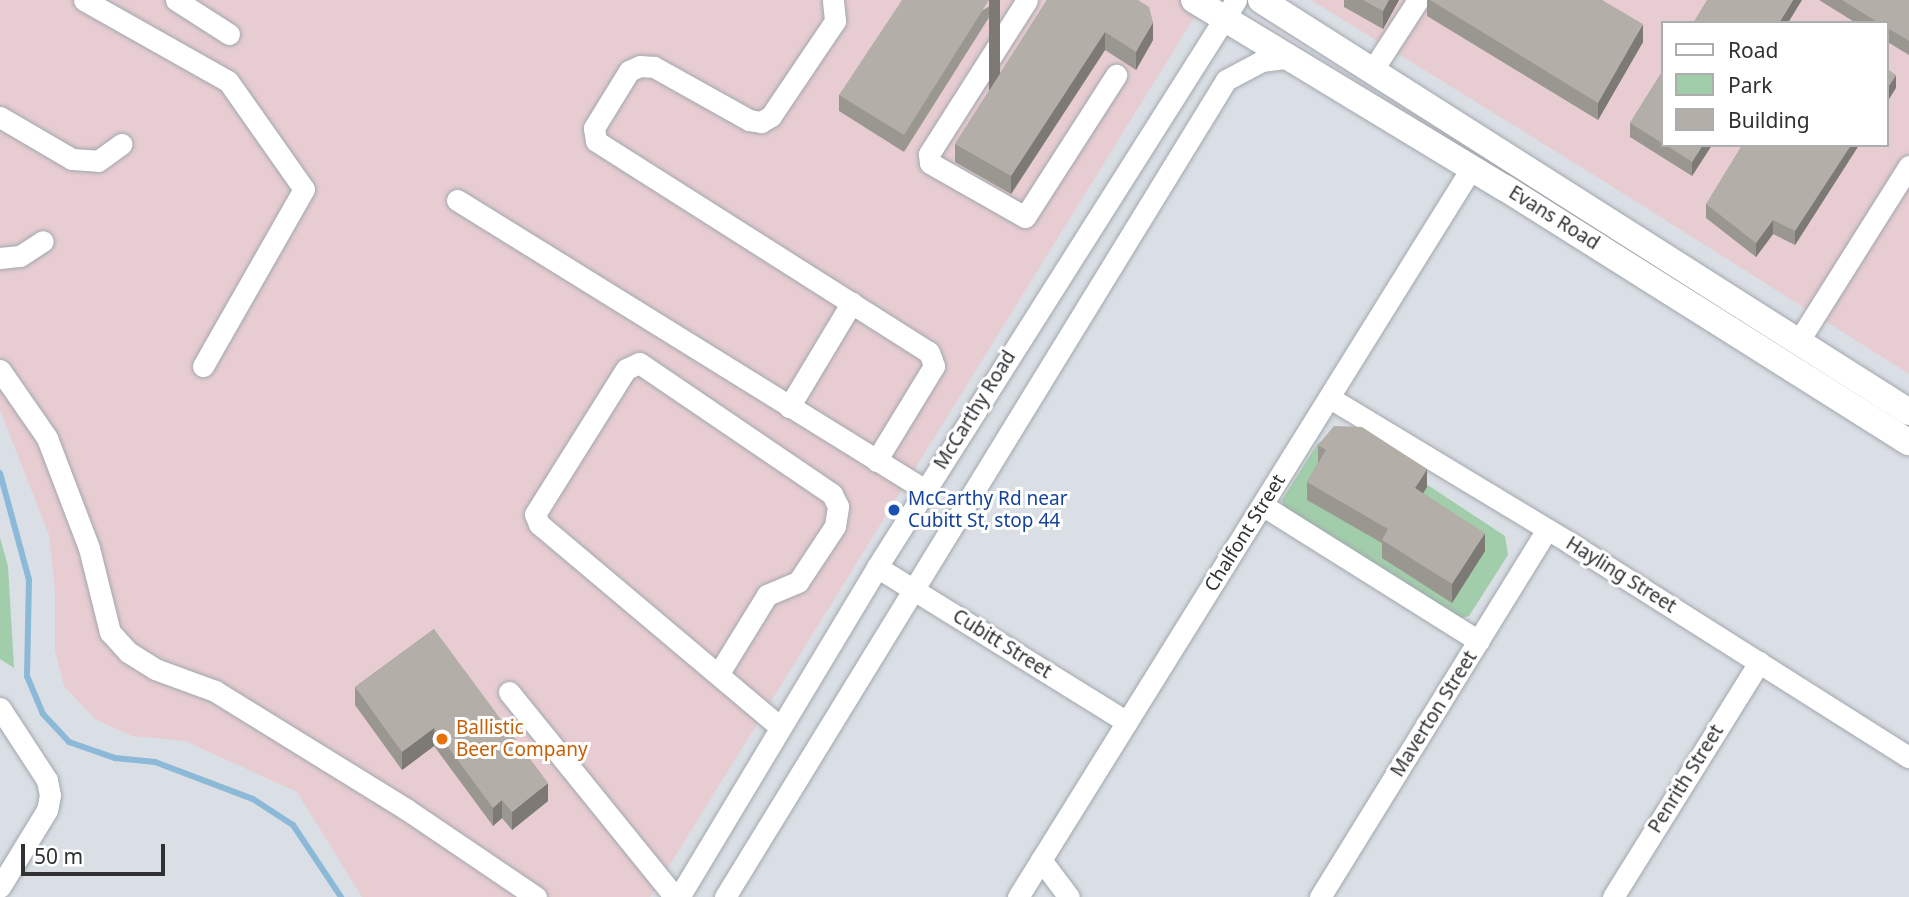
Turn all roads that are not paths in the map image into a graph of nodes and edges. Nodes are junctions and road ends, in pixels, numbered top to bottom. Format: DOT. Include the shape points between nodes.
graph roads {
  1 [pos="84,0"];
  2 [pos="176,0"];
  3 [pos="816,0"];
  4 [pos="834,0"];
  5 [pos="1027,0"];
  6 [pos="1194,0"];
  7 [pos="1261,0"];
  8 [pos="1418,0"];
  9 [pos="1230,9"];
  10 [pos="229,34"];
  11 [pos="1287,58"];
  12 [pos="1372,71"];
  13 [pos="1115,75"];
  14 [pos="0,117"];
  15 [pos="121,144"];
  16 [pos="1909,166"];
  17 [pos="1472,167"];
  18 [pos="457,200"];
  19 [pos="43,241"];
  20 [pos="0,258"];
  21 [pos="852,302"];
  22 [pos="1798,342"];
  23 [pos="203,366"];
  24 [pos="0,370"];
  25 [pos="1329,398"];
  26 [pos="789,407"];
  27 [pos="1909,412"];
  28 [pos="1909,442"];
  29 [pos="876,461"];
  30 [pos="925,490"];
  31 [pos="1262,505"];
  32 [pos="1547,530"];
  33 [pos="877,567"];
  34 [pos="915,590"];
  35 [pos="1479,641"];
  36 [pos="1759,662"];
  37 [pos="719,673"];
  38 [pos="509,692"];
  39 [pos="0,708"];
  40 [pos="1128,722"];
  41 [pos="779,726"];
  42 [pos="1909,757"];
  43 [pos="1041,860"];
  44 [pos="0,887"];
  45 [pos="536,897"];
  46 [pos="677,897"];
  47 [pos="725,897"];
  48 [pos="1018,897"];
  49 [pos="1069,897"];
  50 [pos="1320,897"];
  51 [pos="1613,897"];
  1 -- 23 [label="street" via="228,81 304,189"];
  2 -- 10 [label="street"];
  3 -- 4 [label="street" via="826,4"];
  4 -- 21 [label="street" via="835,20 771,116 761,122 749,120 654,66 640,66 628,71 594,128 596,141"];
  5 -- 13 [label="street" via="929,154 930,163 1025,217"];
  6 -- 9 [label="main road, Evans Road"];
  7 -- 12 [label="main road, Evans Road"];
  8 -- 12 [label="street"];
  9 -- 11 [label="main road, Evans Road"];
  9 -- 30 [label="street, McCarthy Road"];
  11 -- 17 [label="main road, Evans Road"];
  11 -- 34 [label="street" via="1261,61 1226,80"];
  12 -- 22 [label="main road, Evans Road"];
  14 -- 15 [label="street" via="72,159 98,161"];
  16 -- 22 [label="street"];
  17 -- 25 [label="street, Chalfont Street"];
  17 -- 28 [label="main road, Evans Road"];
  18 -- 26 [label="street"];
  19 -- 20 [label="street" via="20,256"];
  21 -- 26 [label="street"];
  21 -- 29 [label="street" via="933,358 934,366"];
  22 -- 27 [label="main road, Evans Road"];
  24 -- 45 [label="street" via="47,438 89,548 110,632 128,652 155,669 215,691 406,809"];
  25 -- 31 [label="street, Chalfont Street"];
  25 -- 32 [label="street, Hayling Street"];
  26 -- 29 [label="street"];
  29 -- 30 [label="street"];
  30 -- 33 [label="street, McCarthy Road"];
  31 -- 35 [label="street"];
  31 -- 40 [label="street, Chalfont Street"];
  32 -- 35 [label="street, Maverton Street"];
  32 -- 36 [label="street, Hayling Street"];
  33 -- 34 [label="street, Cubitt Street"];
  33 -- 41 [label="street, McCarthy Road"];
  34 -- 40 [label="street, Cubitt Street"];
  34 -- 47 [label="street"];
  35 -- 50 [label="street, Maverton Street"];
  36 -- 42 [label="street, Hayling Street"];
  36 -- 51 [label="street, Penrith Street"];
  37 -- 37 [label="street" via="539,524 535,514 626,369 639,363 832,494 838,506 835,526 799,582 767,596"];
  37 -- 41 [label="street"];
  38 -- 46 [label="street"];
  39 -- 44 [label="street" via="47,780 50,795 47,810"];
  40 -- 43 [label="street, Chalfont Street"];
  41 -- 46 [label="street, McCarthy Road"];
  43 -- 48 [label="street, Chalfont Street"];
  43 -- 49 [label="street"];
}
